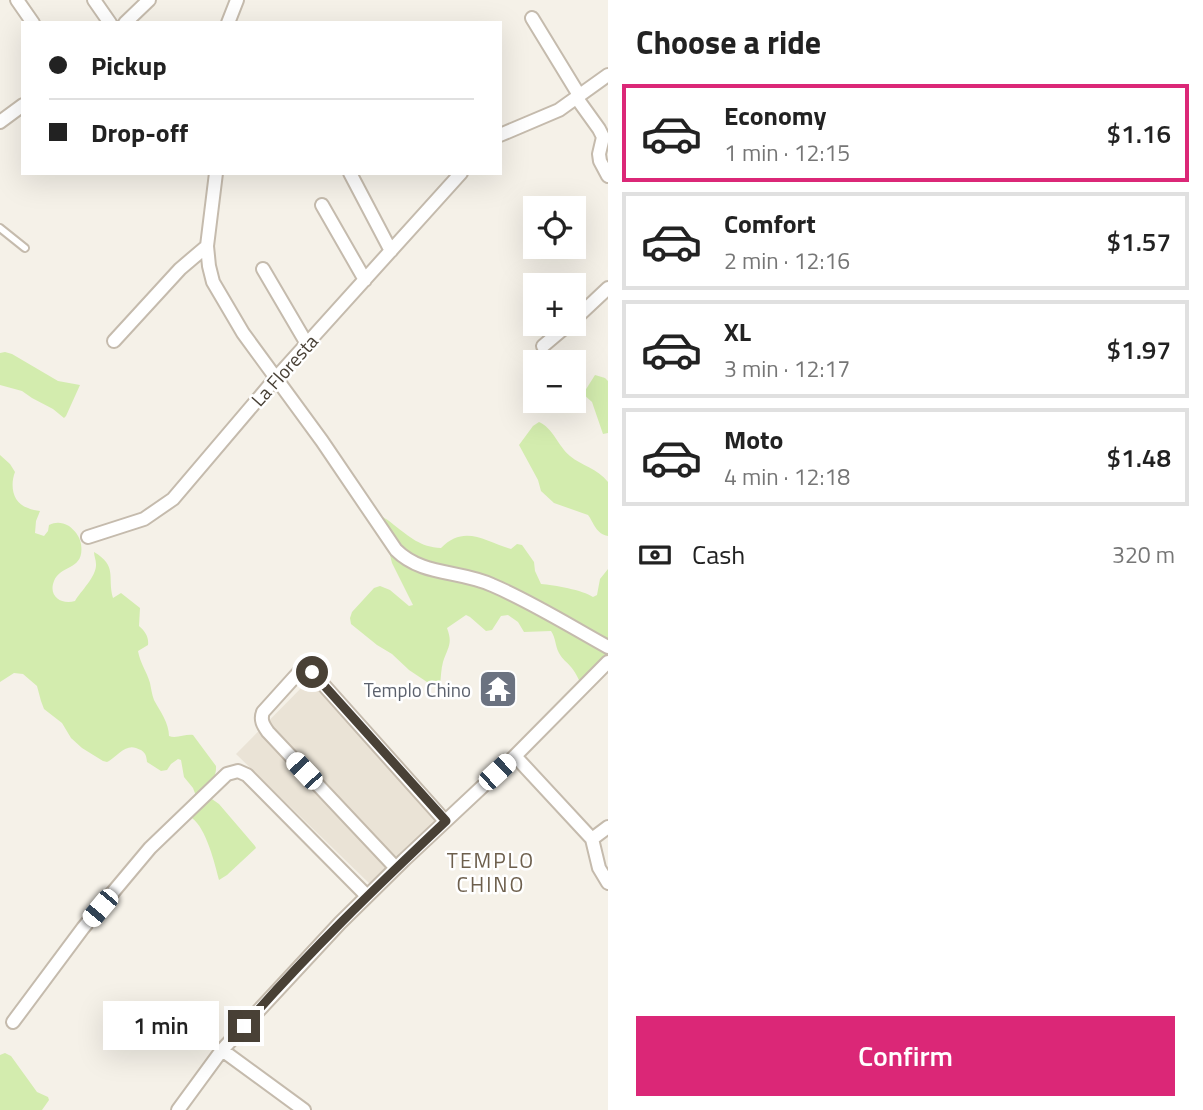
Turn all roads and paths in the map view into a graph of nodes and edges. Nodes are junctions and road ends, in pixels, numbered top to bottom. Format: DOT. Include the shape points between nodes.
graph roads {
  1 [pos="17,0"];
  2 [pos="94,0"];
  3 [pos="149,0"];
  4 [pos="237,0"];
  5 [pos="532,19"];
  6 [pos="32,21"];
  7 [pos="109,21"];
  8 [pos="127,21"];
  9 [pos="229,21"];
  10 [pos="608,75"];
  11 [pos="578,96"];
  12 [pos="21,106"];
  13 [pos="0,122"];
  14 [pos="502,134"];
  15 [pos="216,175"];
  16 [pos="351,175"];
  17 [pos="459,175"];
  18 [pos="608,176"];
  19 [pos="322,205"];
  20 [pos="0,228"];
  21 [pos="206,246"];
  22 [pos="25,248"];
  23 [pos="391,251"];
  24 [pos="263,269"];
  25 [pos="365,280"];
  26 [pos="608,288"];
  27 [pos="586,309"];
  28 [pos="555,336"];
  29 [pos="114,341"];
  30 [pos="307,344"];
  31 [pos="543,346"];
  32 [pos="275,379"];
  33 [pos="88,537"];
  34 [pos="608,648"];
  35 [pos="608,662"];
  36 [pos="515,756"];
  37 [pos="446,821"];
  38 [pos="608,827"];
  39 [pos="592,839"];
  40 [pos="396,868"];
  41 [pos="608,883"];
  42 [pos="367,896"];
  43 [pos="13,1022"];
  44 [pos="222,1050"];
  45 [pos="178,1110"];
  46 [pos="304,1110"];
  1 -- 6 [label="street"];
  2 -- 7 [label="street"];
  3 -- 8 [label="street"];
  4 -- 9 [label="street"];
  5 -- 11 [label="street"];
  10 -- 11 [label="street"];
  11 -- 14 [label="street" via="559,110"];
  11 -- 18 [label="street" via="603,137 599,154"];
  12 -- 13 [label="street"];
  15 -- 21 [label="street"];
  16 -- 23 [label="street"];
  17 -- 23 [label="street, La Floresta"];
  19 -- 25 [label="street"];
  20 -- 22 [label="lane"];
  21 -- 29 [label="street"];
  21 -- 32 [label="street" via="213,282"];
  23 -- 25 [label="street, La Floresta"];
  24 -- 30 [label="street"];
  25 -- 30 [label="street, La Floresta"];
  26 -- 27 [label="street"];
  28 -- 31 [label="street"];
  30 -- 32 [label="street, La Floresta"];
  32 -- 33 [label="street, La Floresta" via="173,499 144,520"];
  32 -- 34 [label="street" via="406,560 510,592"];
  35 -- 36 [label="street"];
  36 -- 37 [label="street"];
  36 -- 39 [label="street"];
  37 -- 40 [label="street"];
  37 -- 40 [label="street" via="312,672 300,671 263,712 262,724"];
  38 -- 39 [label="street"];
  39 -- 41 [label="street"];
  40 -- 42 [label="street"];
  42 -- 43 [label="street" via="247,775 238,771 228,774 150,848"];
  42 -- 44 [label="street"];
  44 -- 45 [label="street"];
  44 -- 46 [label="street"];
}
